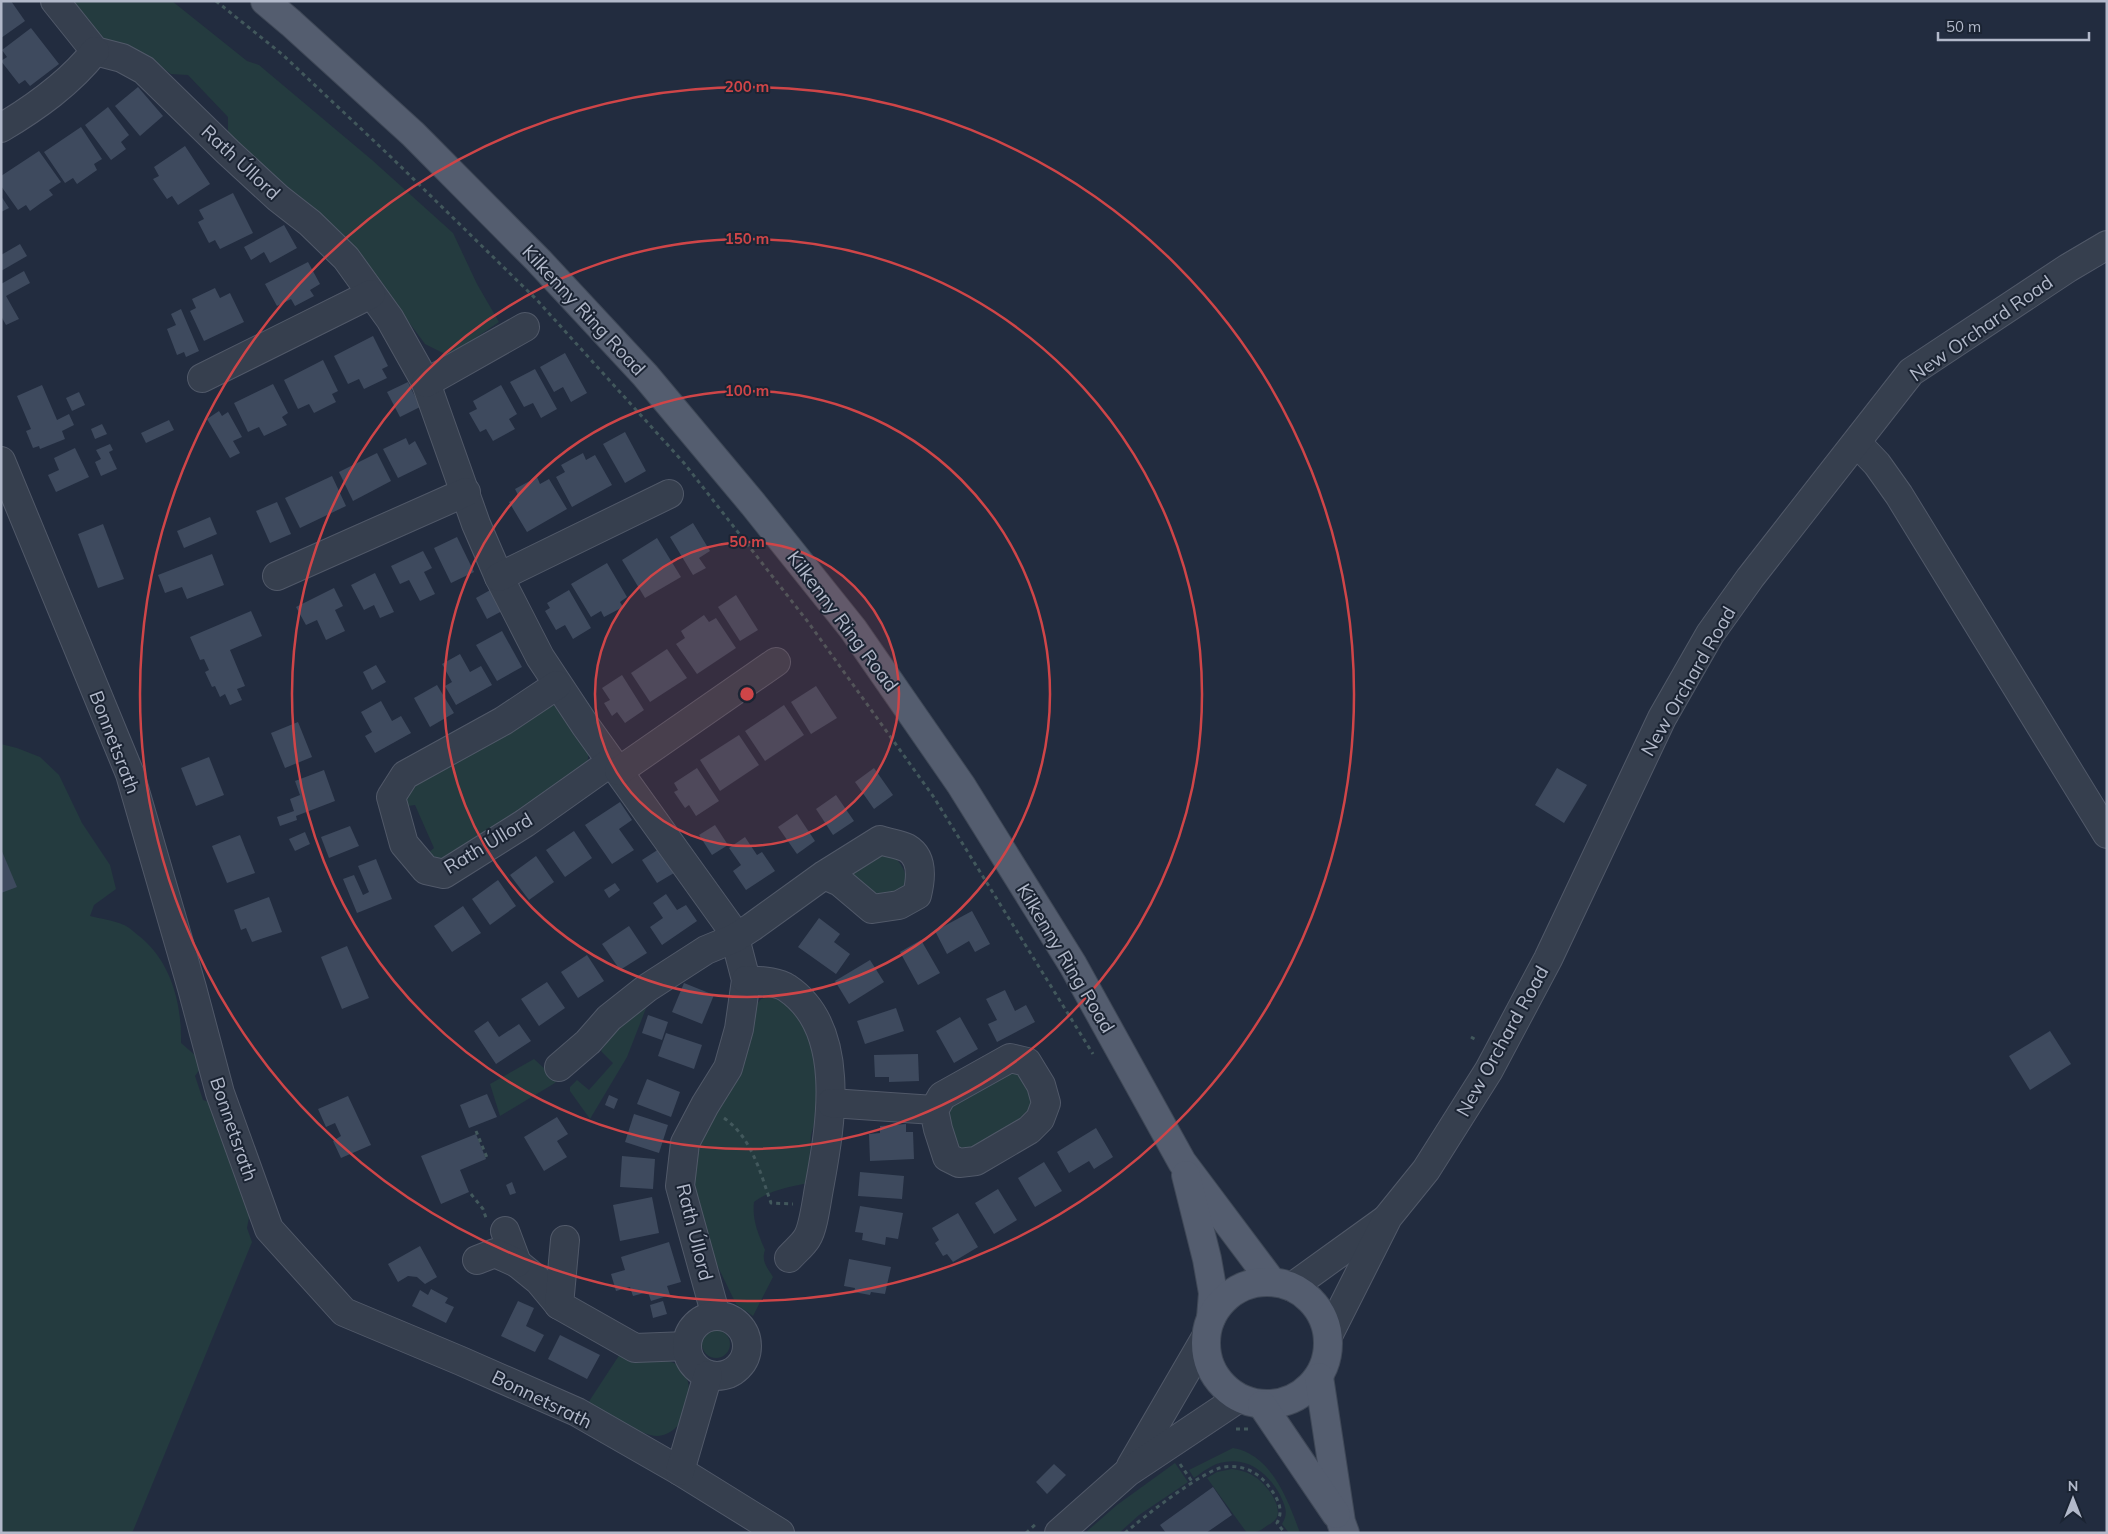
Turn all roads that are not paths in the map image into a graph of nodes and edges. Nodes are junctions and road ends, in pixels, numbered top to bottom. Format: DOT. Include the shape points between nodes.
graph roads {
  1 [pos="55,1"];
  2 [pos="265,1"];
  3 [pos="95,51"];
  4 [pos="1,128"];
  5 [pos="2107,245"];
  6 [pos="371,294"];
  7 [pos="525,327"];
  8 [pos="202,378"];
  9 [pos="426,383"];
  10 [pos="1857,443"];
  11 [pos="1,461"];
  12 [pos="466,492"];
  13 [pos="669,494"];
  14 [pos="277,576"];
  15 [pos="499,576"];
  16 [pos="776,662"];
  17 [pos="557,685"];
  18 [pos="615,767"];
  19 [pos="2107,834"];
  20 [pos="824,875"];
  21 [pos="735,938"];
  22 [pos="746,980"];
  23 [pos="559,1067"];
  24 [pos="831,1103"];
  25 [pos="934,1110"];
  26 [pos="1182,1162"];
  27 [pos="1388,1217"];
  28 [pos="504,1231"];
  29 [pos="565,1240"];
  30 [pos="789,1258"];
  31 [pos="477,1260"];
  32 [pos="518,1263"];
  33 [pos="1282,1284"];
  34 [pos="559,1305"];
  35 [pos="716,1316"];
  36 [pos="1208,1328"];
  37 [pos="1328,1336"];
  38 [pos="687,1346"];
  39 [pos="708,1376"];
  40 [pos="1318,1377"];
  41 [pos="1251,1401"];
  42 [pos="680,1471"];
  43 [pos="1128,1472"];
  44 [pos="1050,1526"];
  45 [pos="1343,1527"];
  46 [pos="780,1533"];
  1 -- 3 [label="street"];
  2 -- 26 [label="main road, Kilkenny Ring Road" via="413,134 545,267 646,375 853,629 961,786 1073,965"];
  3 -- 4 [label="street" via="80,71"];
  3 -- 6 [label="street, Rath Úllord" via="122,58 144,70 228,152 346,258"];
  5 -- 10 [label="street, New Orchard Road" via="1911,372"];
  6 -- 8 [label="street"];
  6 -- 9 [label="street, Rath Úllord" via="390,319"];
  7 -- 9 [label="street"];
  9 -- 12 [label="street, Rath Úllord"];
  10 -- 19 [label="street" via="1899,495"];
  10 -- 27 [label="street, New Orchard Road" via="1710,634 1662,718 1548,959 1489,1070 1426,1170"];
  11 -- 42 [label="street, Bonnetsrath" via="130,774 220,1093 269,1229 344,1312 577,1412"];
  12 -- 14 [label="street"];
  12 -- 15 [label="street, Rath Úllord"];
  13 -- 15 [label="street"];
  15 -- 17 [label="street, Rath Úllord"];
  16 -- 18 [label="street, Rath Úllord"];
  17 -- 18 [label="street, Rath Úllord"];
  17 -- 18 [label="street, Rath Úllord" via="503,721 405,775 391,797 404,844 426,870 444,874"];
  18 -- 21 [label="street, Rath Úllord"];
  20 -- 21 [label="street"];
  21 -- 22 [label="street, Rath Úllord"];
  21 -- 23 [label="street" via="706,950 647,988 609,1018"];
  22 -- 24 [label="street" via="786,987 807,1006 825,1041"];
  22 -- 35 [label="street, Rath Úllord" via="739,1030 728,1068 685,1143 680,1186"];
  24 -- 25 [label="street"];
  24 -- 30 [label="street" via="816,1206 807,1238"];
  26 -- 33 [label="main road, Kilkenny Ring Road"];
  26 -- 36 [label="main road, Kilkenny Ring Road" via="1213,1293"];
  27 -- 33 [label="street, New Orchard Road"];
  27 -- 37 [label="street, New Orchard Road"];
  28 -- 32 [label="street"];
  29 -- 34 [label="street"];
  31 -- 32 [label="street" via="495,1253"];
  32 -- 34 [label="street"];
  33 -- 36 [label="main road" via="1245,1286 1225,1298"];
  33 -- 37 [label="main road" via="1312,1301 1323,1317"];
  34 -- 38 [label="street" via="635,1348"];
  35 -- 38 [label="street" via="699,1322 688,1337"];
  35 -- 39 [label="street" via="731,1320 743,1331 747,1351 737,1369 718,1377"];
  36 -- 41 [label="main road" via="1209,1364 1221,1384"];
  36 -- 43 [label="street"];
  37 -- 40 [label="main road" via="1326,1359"];
  38 -- 39 [label="street" via="692,1364"];
  39 -- 42 [label="street"];
  40 -- 41 [label="main road" via="1308,1389 1287,1401"];
  40 -- 45 [label="main road"];
  41 -- 43 [label="street"];
  41 -- 45 [label="main road"];
  42 -- 46 [label="street, Bonnetsrath"];
  43 -- 44 [label="street"];
}
